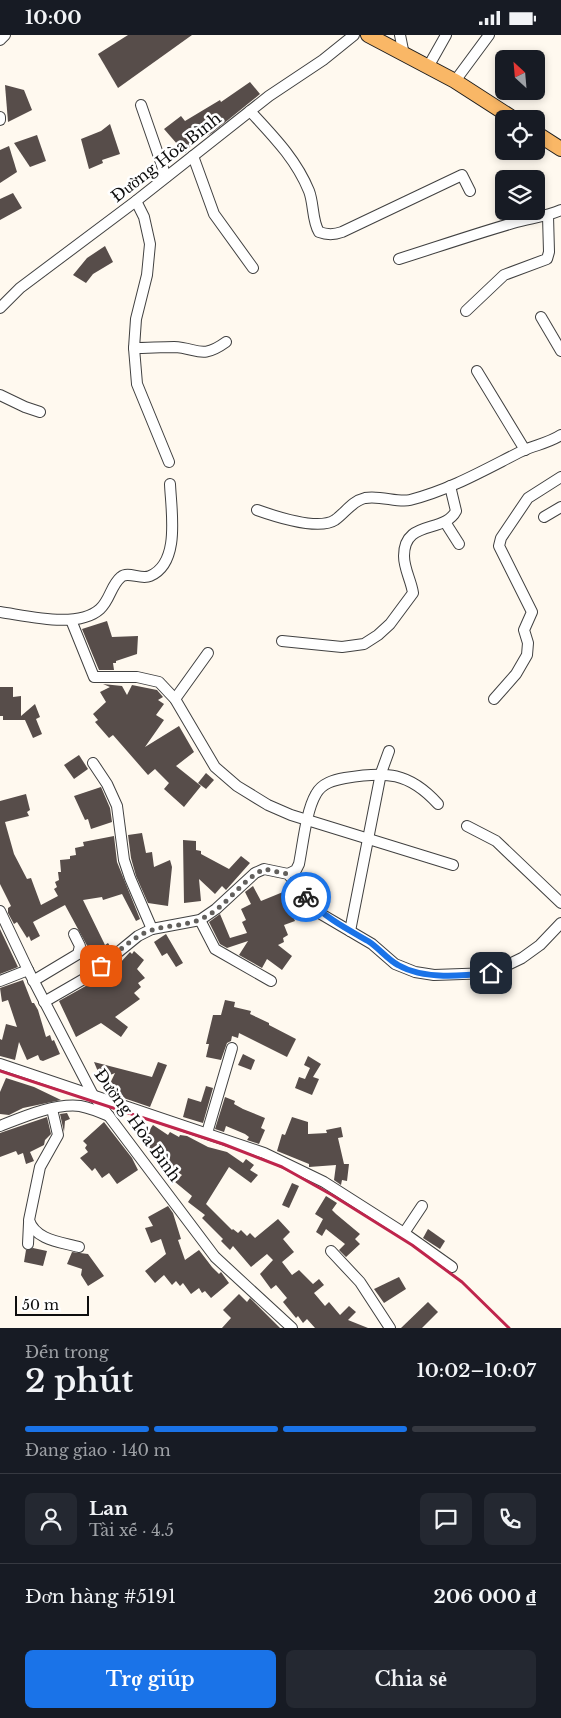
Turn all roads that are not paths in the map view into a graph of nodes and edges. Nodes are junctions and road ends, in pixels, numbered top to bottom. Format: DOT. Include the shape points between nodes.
graph roads {
  1 [pos="5,35"];
  2 [pos="354,35"];
  3 [pos="368,35"];
  4 [pos="400,35"];
  5 [pos="446,35"];
  6 [pos="489,35"];
  7 [pos="0,39"];
  8 [pos="404,55"];
  9 [pos="428,67"];
  10 [pos="454,81"];
  11 [pos="141,105"];
  12 [pos="500,110"];
  13 [pos="250,111"];
  14 [pos="545,139"];
  15 [pos="561,149"];
  16 [pos="193,156"];
  17 [pos="166,177"];
  18 [pos="470,191"];
  19 [pos="136,201"];
  20 [pos="561,210"];
  21 [pos="548,216"];
  22 [pos="399,259"];
  23 [pos="252,268"];
  24 [pos="0,308"];
  25 [pos="466,311"];
  26 [pos="541,317"];
  27 [pos="226,342"];
  28 [pos="134,348"];
  29 [pos="561,351"];
  30 [pos="477,371"];
  31 [pos="0,395"];
  32 [pos="40,411"];
  33 [pos="561,435"];
  34 [pos="525,450"];
  35 [pos="169,462"];
  36 [pos="561,477"];
  37 [pos="170,484"];
  38 [pos="450,486"];
  39 [pos="561,507"];
  40 [pos="257,510"];
  41 [pos="544,517"];
  42 [pos="445,522"];
  43 [pos="459,544"];
  44 [pos="0,612"];
  45 [pos="72,620"];
  46 [pos="282,641"];
  47 [pos="208,653"];
  48 [pos="175,699"];
  49 [pos="494,699"];
  50 [pos="389,751"];
  51 [pos="93,763"];
  52 [pos="381,773"];
  53 [pos="438,804"];
  54 [pos="308,820"];
  55 [pos="467,826"];
  56 [pos="368,839"];
  57 [pos="453,865"];
  58 [pos="288,874"];
  59 [pos="561,903"];
  60 [pos="0,911"];
  61 [pos="200,920"];
  62 [pos="561,923"];
  63 [pos="152,929"];
  64 [pos="350,931"];
  65 [pos="74,934"];
  66 [pos="28,970"];
  67 [pos="0,981"];
  68 [pos="33,981"];
  69 [pos="271,981"];
  70 [pos="44,1003"];
  71 [pos="232,1048"];
  72 [pos="0,1064"];
  73 [pos="93,1095"];
  74 [pos="52,1109"];
  75 [pos="112,1118"];
  76 [pos="0,1126"];
  77 [pos="207,1133"];
  78 [pos="422,1206"];
  79 [pos="29,1220"];
  80 [pos="404,1233"];
  81 [pos="28,1244"];
  82 [pos="79,1247"];
  83 [pos="331,1251"];
  84 [pos="452,1267"];
  85 [pos="288,1327"];
  86 [pos="390,1328"];
  1 -- 7 [label="street"];
  2 -- 13 [label="street, Đường Hòa Bình"];
  3 -- 8 [label="main road"];
  4 -- 8 [label="street"];
  5 -- 9 [label="street"];
  6 -- 10 [label="street"];
  8 -- 9 [label="main road"];
  9 -- 10 [label="main road"];
  10 -- 12 [label="main road"];
  11 -- 17 [label="street"];
  13 -- 16 [label="street, Đường Hòa Bình"];
  13 -- 18 [label="street" via="295,165 313,204 315,226 319,232 337,234 462,175"];
  14 -- 15 [label="main road"];
  16 -- 17 [label="street, Đường Hòa Bình"];
  16 -- 23 [label="street" via="214,214"];
  17 -- 19 [label="street, Đường Hòa Bình"];
  19 -- 24 [label="street, Đường Hòa Bình" via="20,288"];
  19 -- 28 [label="street" via="144,217 150,244"];
  20 -- 21 [label="street"];
  21 -- 22 [label="street" via="512,223"];
  21 -- 25 [label="street" via="549,252 546,259 504,275"];
  26 -- 29 [label="street"];
  27 -- 28 [label="street" via="215,349 196,353 176,347"];
  28 -- 35 [label="street" via="139,393"];
  30 -- 34 [label="street"];
  31 -- 32 [label="street"];
  33 -- 34 [label="street"];
  34 -- 38 [label="street"];
  36 -- 49 [label="street" via="528,498 500,538 499,546 532,612 524,630 527,655"];
  37 -- 45 [label="street" via="172,543 158,570 148,577 124,575 99,611 89,617"];
  38 -- 40 [label="street" via="408,501 365,498 347,508 334,521 324,523 284,519"];
  38 -- 42 [label="street" via="456,511"];
  39 -- 41 [label="street"];
  42 -- 43 [label="street"];
  42 -- 46 [label="street" via="424,528 406,542 404,559 413,593 399,614 378,635 364,643 348,646"];
  44 -- 45 [label="street"];
  45 -- 48 [label="street" via="94,677 150,679 160,682"];
  47 -- 48 [label="street"];
  48 -- 54 [label="street" via="214,767 268,805"];
  50 -- 52 [label="street"];
  51 -- 63 [label="street" via="117,806 124,860"];
  52 -- 53 [label="street" via="408,780"];
  52 -- 54 [label="street" via="342,779 321,787"];
  52 -- 56 [label="street"];
  54 -- 56 [label="street"];
  54 -- 58 [label="street" via="299,864"];
  55 -- 59 [label="street" via="496,841"];
  56 -- 57 [label="street"];
  56 -- 64 [label="street"];
  58 -- 61 [label="street" via="264,869 255,873"];
  58 -- 64 [label="street" via="321,914"];
  60 -- 66 [label="street, Đường Hòa Bình"];
  61 -- 63 [label="street"];
  61 -- 69 [label="street" via="215,949"];
  62 -- 64 [label="street" via="522,958 491,973 481,974 434,975 410,971"];
  63 -- 70 [label="street" via="138,936 89,976"];
  65 -- 68 [label="street" via="80,945 78,954"];
  66 -- 67 [label="street"];
  66 -- 68 [label="street, Đường Hòa Bình"];
  68 -- 70 [label="street, Đường Hòa Bình"];
  70 -- 73 [label="street, Đường Hòa Bình"];
  71 -- 77 [label="street"];
  72 -- 73 [label="street"];
  73 -- 75 [label="street, Đường Hòa Bình"];
  73 -- 77 [label="street"];
  74 -- 75 [label="street" via="80,1106"];
  74 -- 76 [label="street"];
  74 -- 79 [label="street" via="58,1135 40,1167"];
  75 -- 85 [label="street, Đường Hòa Bình" via="215,1257"];
  77 -- 80 [label="street" via="264,1153 324,1182"];
  78 -- 80 [label="street"];
  79 -- 81 [label="street"];
  79 -- 82 [label="street" via="38,1235"];
  80 -- 84 [label="street"];
  83 -- 86 [label="street" via="360,1282"];
}
